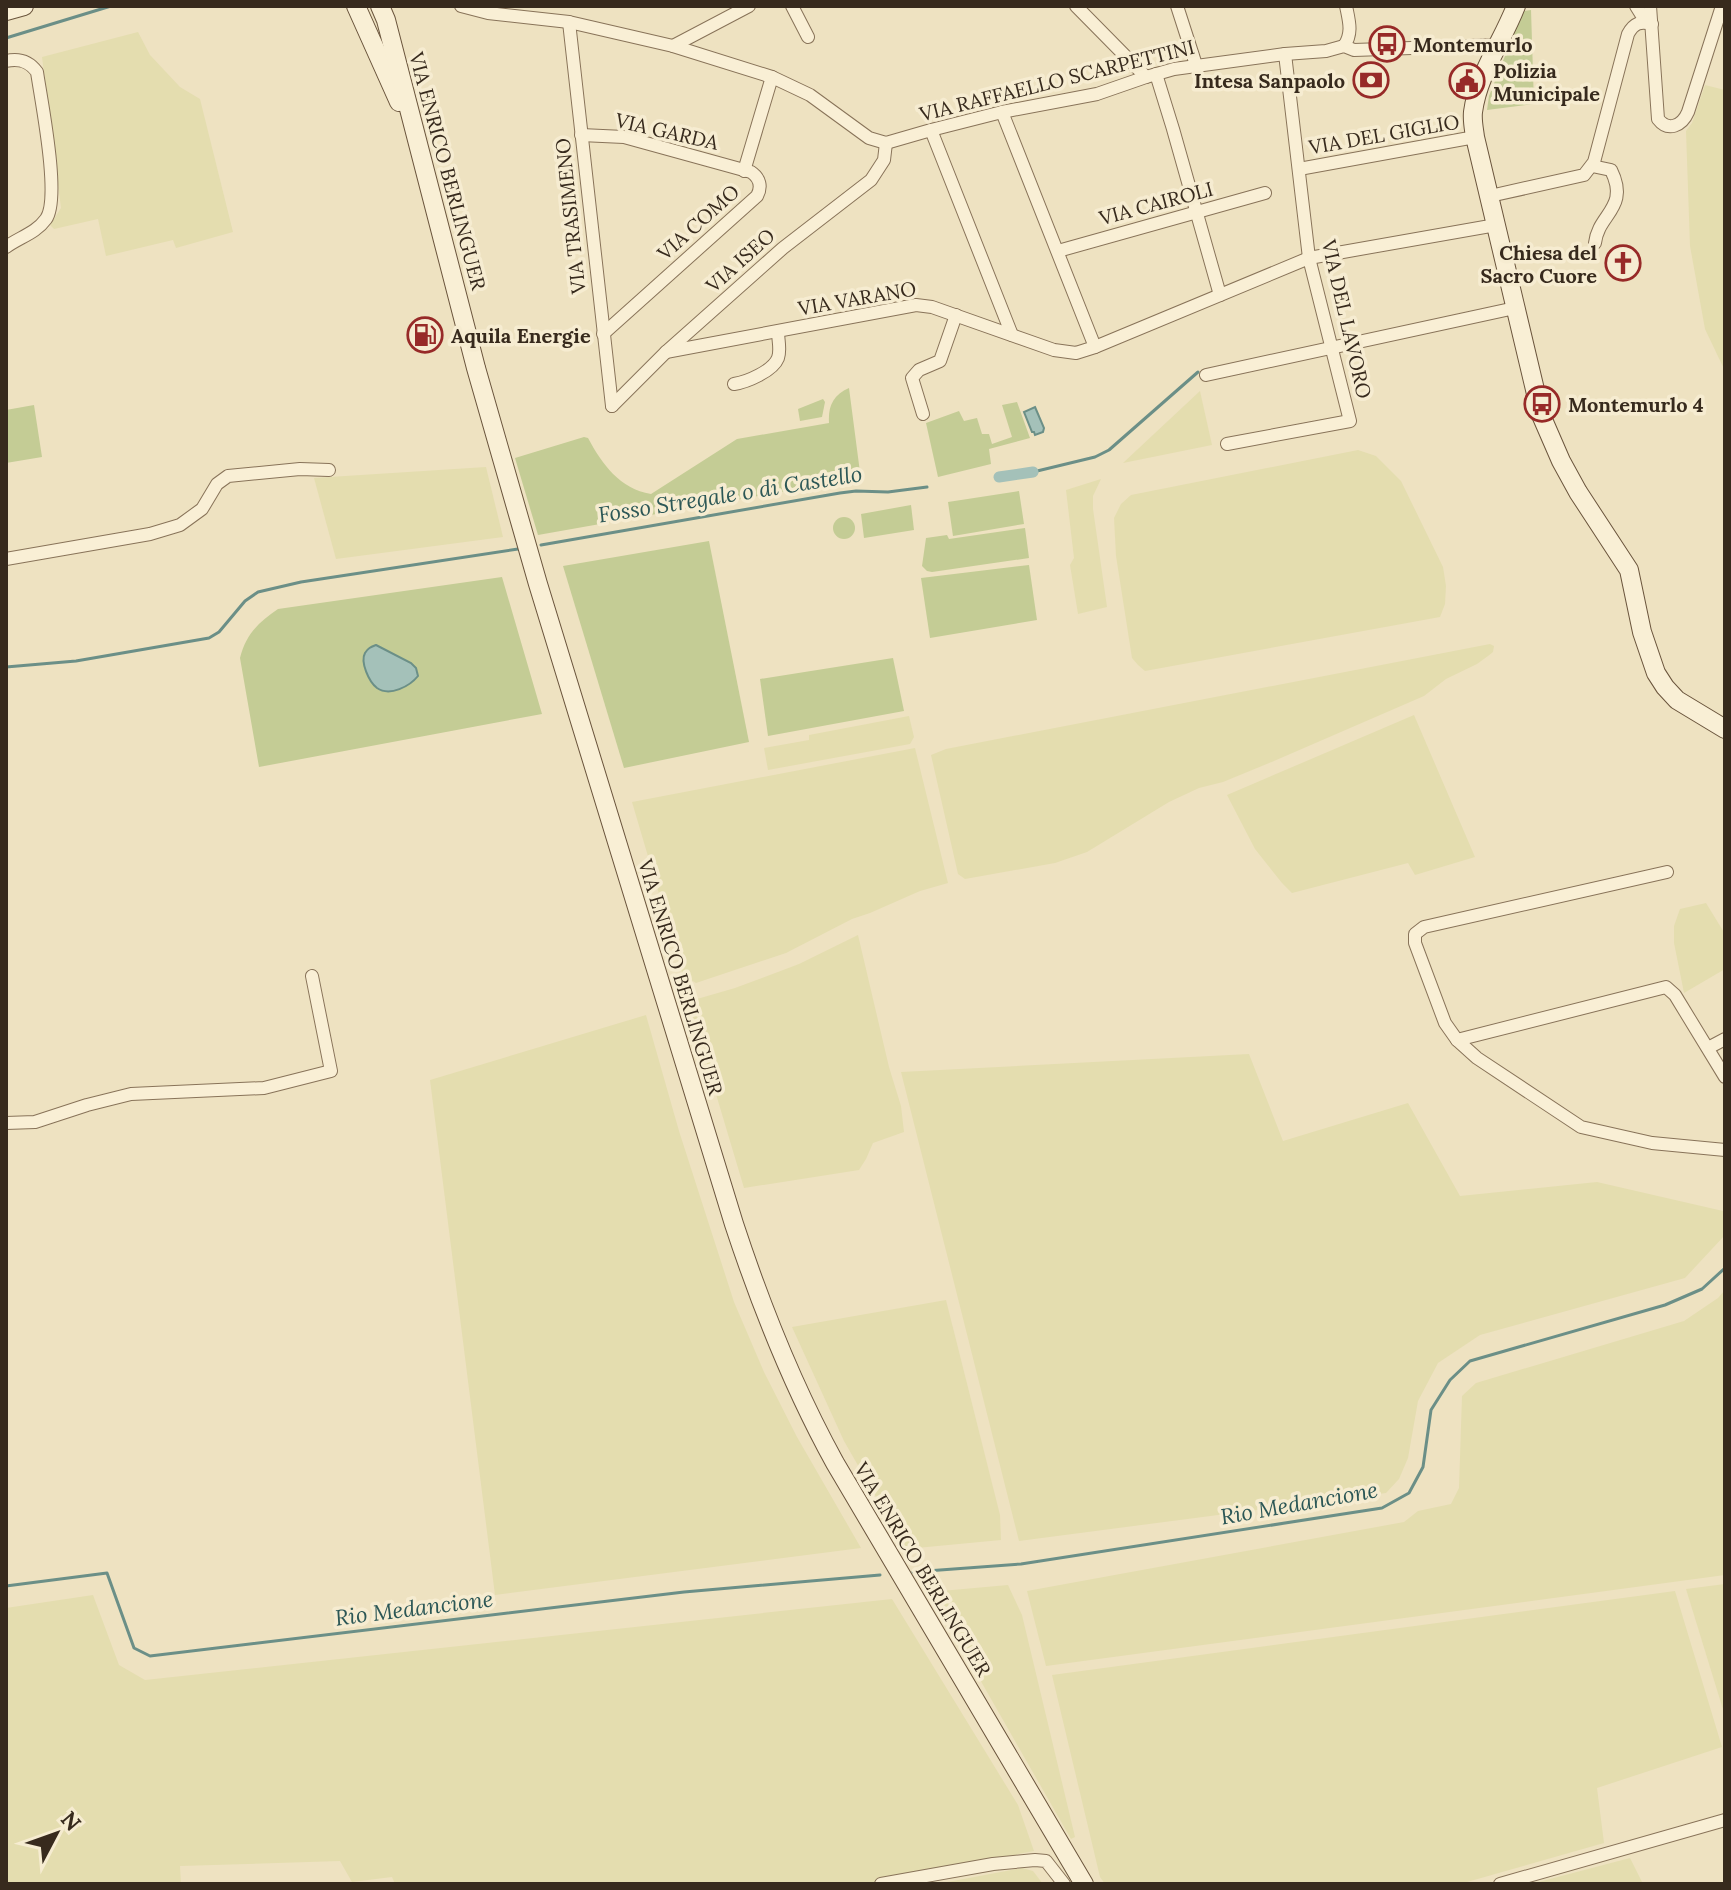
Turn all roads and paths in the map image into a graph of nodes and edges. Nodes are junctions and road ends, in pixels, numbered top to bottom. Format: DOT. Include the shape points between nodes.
graph roads {
  1 [pos="24,6"];
  2 [pos="356,6"];
  3 [pos="461,6"];
  4 [pos="749,6"];
  5 [pos="792,6"];
  6 [pos="1076,6"];
  7 [pos="1177,6"];
  8 [pos="1346,6"];
  9 [pos="1516,6"];
  10 [pos="1636,6"];
  11 [pos="1650,6"];
  12 [pos="1722,6"];
  13 [pos="6,11"];
  14 [pos="383,11"];
  15 [pos="539,12"];
  16 [pos="569,22"];
  17 [pos="1649,23"];
  18 [pos="808,37"];
  19 [pos="1498,45"];
  20 [pos="673,46"];
  21 [pos="1344,46"];
  22 [pos="1285,54"];
  23 [pos="6,61"];
  24 [pos="1196,65"];
  25 [pos="1151,75"];
  26 [pos="772,77"];
  27 [pos="1002,112"];
  28 [pos="411,117"];
  29 [pos="931,130"];
  30 [pos="581,135"];
  31 [pos="1475,137"];
  32 [pos="886,143"];
  33 [pos="1592,166"];
  34 [pos="1299,169"];
  35 [pos="744,171"];
  36 [pos="1265,193"];
  37 [pos="1490,196"];
  38 [pos="1197,213"];
  39 [pos="1496,225"];
  40 [pos="1595,243"];
  41 [pos="6,247"];
  42 [pos="1058,251"];
  43 [pos="1309,258"];
  44 [pos="1220,295"];
  45 [pos="1515,308"];
  46 [pos="956,315"];
  47 [pos="778,332"];
  48 [pos="603,334"];
  49 [pos="1012,335"];
  50 [pos="1095,347"];
  51 [pos="1333,348"];
  52 [pos="666,352"];
  53 [pos="1206,375"];
  54 [pos="734,384"];
  55 [pos="612,406"];
  56 [pos="923,414"];
  57 [pos="1227,444"];
  58 [pos="329,470"];
  59 [pos="6,559"];
  60 [pos="1725,729"];
  61 [pos="1667,872"];
  62 [pos="312,976"];
  63 [pos="1725,1039"];
  64 [pos="1457,1040"];
  65 [pos="1708,1048"];
  66 [pos="1725,1077"];
  67 [pos="6,1123"];
  68 [pos="1725,1150"];
  69 [pos="1725,1820"];
  70 [pos="881,1884"];
  71 [pos="1064,1884"];
  72 [pos="1084,1884"];
  73 [pos="1500,1884"];
  1 -- 13 [label="main road"];
  2 -- 28 [label="main road" via="393,90"];
  3 -- 15 [label="street" via="488,13"];
  4 -- 20 [label="street"];
  5 -- 18 [label="street"];
  6 -- 25 [label="street"];
  7 -- 24 [label="street"];
  8 -- 21 [label="street" via="1350,38"];
  9 -- 19 [label="main road"];
  10 -- 17 [label="street"];
  11 -- 17 [label="street"];
  12 -- 17 [label="street" via="1688,112 1672,126 1658,119"];
  14 -- 28 [label="main road, VIA ENRICO BERLINGUER"];
  15 -- 16 [label="street"];
  16 -- 20 [label="street"];
  16 -- 30 [label="street, VIA TRASIMENO"];
  17 -- 33 [label="street" via="1634,24 1628,34"];
  19 -- 21 [label="street, VIA RAFFAELLO SCARPETTINI" via="1354,50"];
  19 -- 31 [label="main road" via="1479,84 1472,115"];
  20 -- 26 [label="street"];
  21 -- 22 [label="street, VIA RAFFAELLO SCARPETTINI"];
  22 -- 24 [label="street, VIA RAFFAELLO SCARPETTINI"];
  22 -- 34 [label="street, VIA DEL LAVORO"];
  23 -- 41 [label="street" via="27,61 37,72 53,184 48,217"];
  24 -- 25 [label="street, VIA RAFFAELLO SCARPETTINI"];
  25 -- 27 [label="street, VIA RAFFAELLO SCARPETTINI" via="1097,94"];
  25 -- 38 [label="street"];
  26 -- 32 [label="street" via="810,95 869,138"];
  26 -- 35 [label="street, VIA COMO"];
  27 -- 29 [label="street, VIA RAFFAELLO SCARPETTINI"];
  27 -- 42 [label="street"];
  28 -- 72 [label="main road, VIA ENRICO BERLINGUER" via="534,569 734,1224 772,1332 815,1427"];
  29 -- 32 [label="street, VIA RAFFAELLO SCARPETTINI"];
  29 -- 49 [label="street"];
  30 -- 35 [label="street, VIA GARDA" via="624,137"];
  30 -- 48 [label="street, VIA TRASIMENO"];
  31 -- 34 [label="street, VIA DEL GIGLIO"];
  31 -- 37 [label="main road"];
  32 -- 52 [label="street, VIA ISEO" via="884,160 871,180 783,248"];
  33 -- 37 [label="street" via="1584,175"];
  33 -- 40 [label="street" via="1611,170 1617,181 1613,210 1599,227"];
  34 -- 43 [label="street, VIA DEL LAVORO"];
  35 -- 48 [label="street, VIA COMO" via="758,178 757,196"];
  36 -- 38 [label="street, VIA CAIROLI"];
  37 -- 39 [label="main road"];
  38 -- 42 [label="street, VIA CAIROLI"];
  38 -- 44 [label="street"];
  39 -- 43 [label="street, VIA VARANO"];
  39 -- 45 [label="main road"];
  42 -- 50 [label="street"];
  43 -- 44 [label="street, VIA VARANO"];
  43 -- 51 [label="street, VIA DEL LAVORO"];
  44 -- 50 [label="street, VIA VARANO"];
  45 -- 51 [label="street"];
  45 -- 60 [label="main road" via="1541,415 1578,492 1625,563 1626,588 1656,673 1677,700"];
  46 -- 47 [label="street, VIA VARANO" via="916,305"];
  46 -- 49 [label="street, VIA VARANO"];
  46 -- 56 [label="street" via="940,361 912,378"];
  47 -- 52 [label="street, VIA VARANO"];
  47 -- 54 [label="street" via="775,363"];
  48 -- 55 [label="street, VIA TRASIMENO"];
  49 -- 50 [label="street, VIA VARANO" via="1062,352"];
  51 -- 53 [label="street"];
  51 -- 57 [label="street, VIA DEL LAVORO" via="1350,421"];
  52 -- 55 [label="street, VIA ISEO"];
  58 -- 59 [label="street" via="228,476 202,509 180,525"];
  61 -- 64 [label="street" via="1421,929 1415,934 1416,946 1440,1013"];
  62 -- 67 [label="street" via="331,1071 264,1088 131,1094 35,1122"];
  63 -- 65 [label="street"];
  64 -- 65 [label="street" via="1666,987"];
  64 -- 68 [label="street" via="1581,1127 1652,1143"];
  65 -- 66 [label="street"];
  69 -- 73 [label="street"];
  70 -- 71 [label="street" via="1035,1860 1046,1861"];
}
